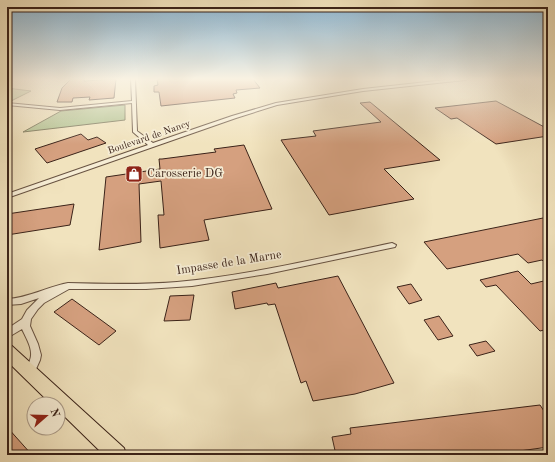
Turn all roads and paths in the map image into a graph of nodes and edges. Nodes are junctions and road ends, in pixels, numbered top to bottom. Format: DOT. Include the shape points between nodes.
graph roads {
  1 [pos="296,101"];
  2 [pos="134,102"];
  3 [pos="7,104"];
  4 [pos="153,146"];
  5 [pos="7,196"];
  6 [pos="392,245"];
  7 [pos="68,286"];
  8 [pos="8,302"];
  9 [pos="26,322"];
  10 [pos="7,334"];
  11 [pos="7,351"];
  12 [pos="28,371"];
  13 [pos="117,455"];
  1 -- 4 [label="street, Boulevard de Nancy" via="276,104"];
  2 -- 3 [label="street" via="60,109"];
  2 -- 4 [label="street" via="134,132"];
  4 -- 5 [label="street, Boulevard de Nancy"];
  6 -- 7 [label="street, Impasse de la Marne" via="278,269 192,283 125,287"];
  7 -- 8 [label="street, Impasse de la Marne"];
  7 -- 9 [label="street, Impasse de la Marne" via="46,296 35,305"];
  9 -- 10 [label="street, Impasse de la Marne"];
  9 -- 12 [label="street" via="25,326 37,357 35,365"];
  11 -- 12 [label="main road"];
  12 -- 13 [label="main road"];
}
